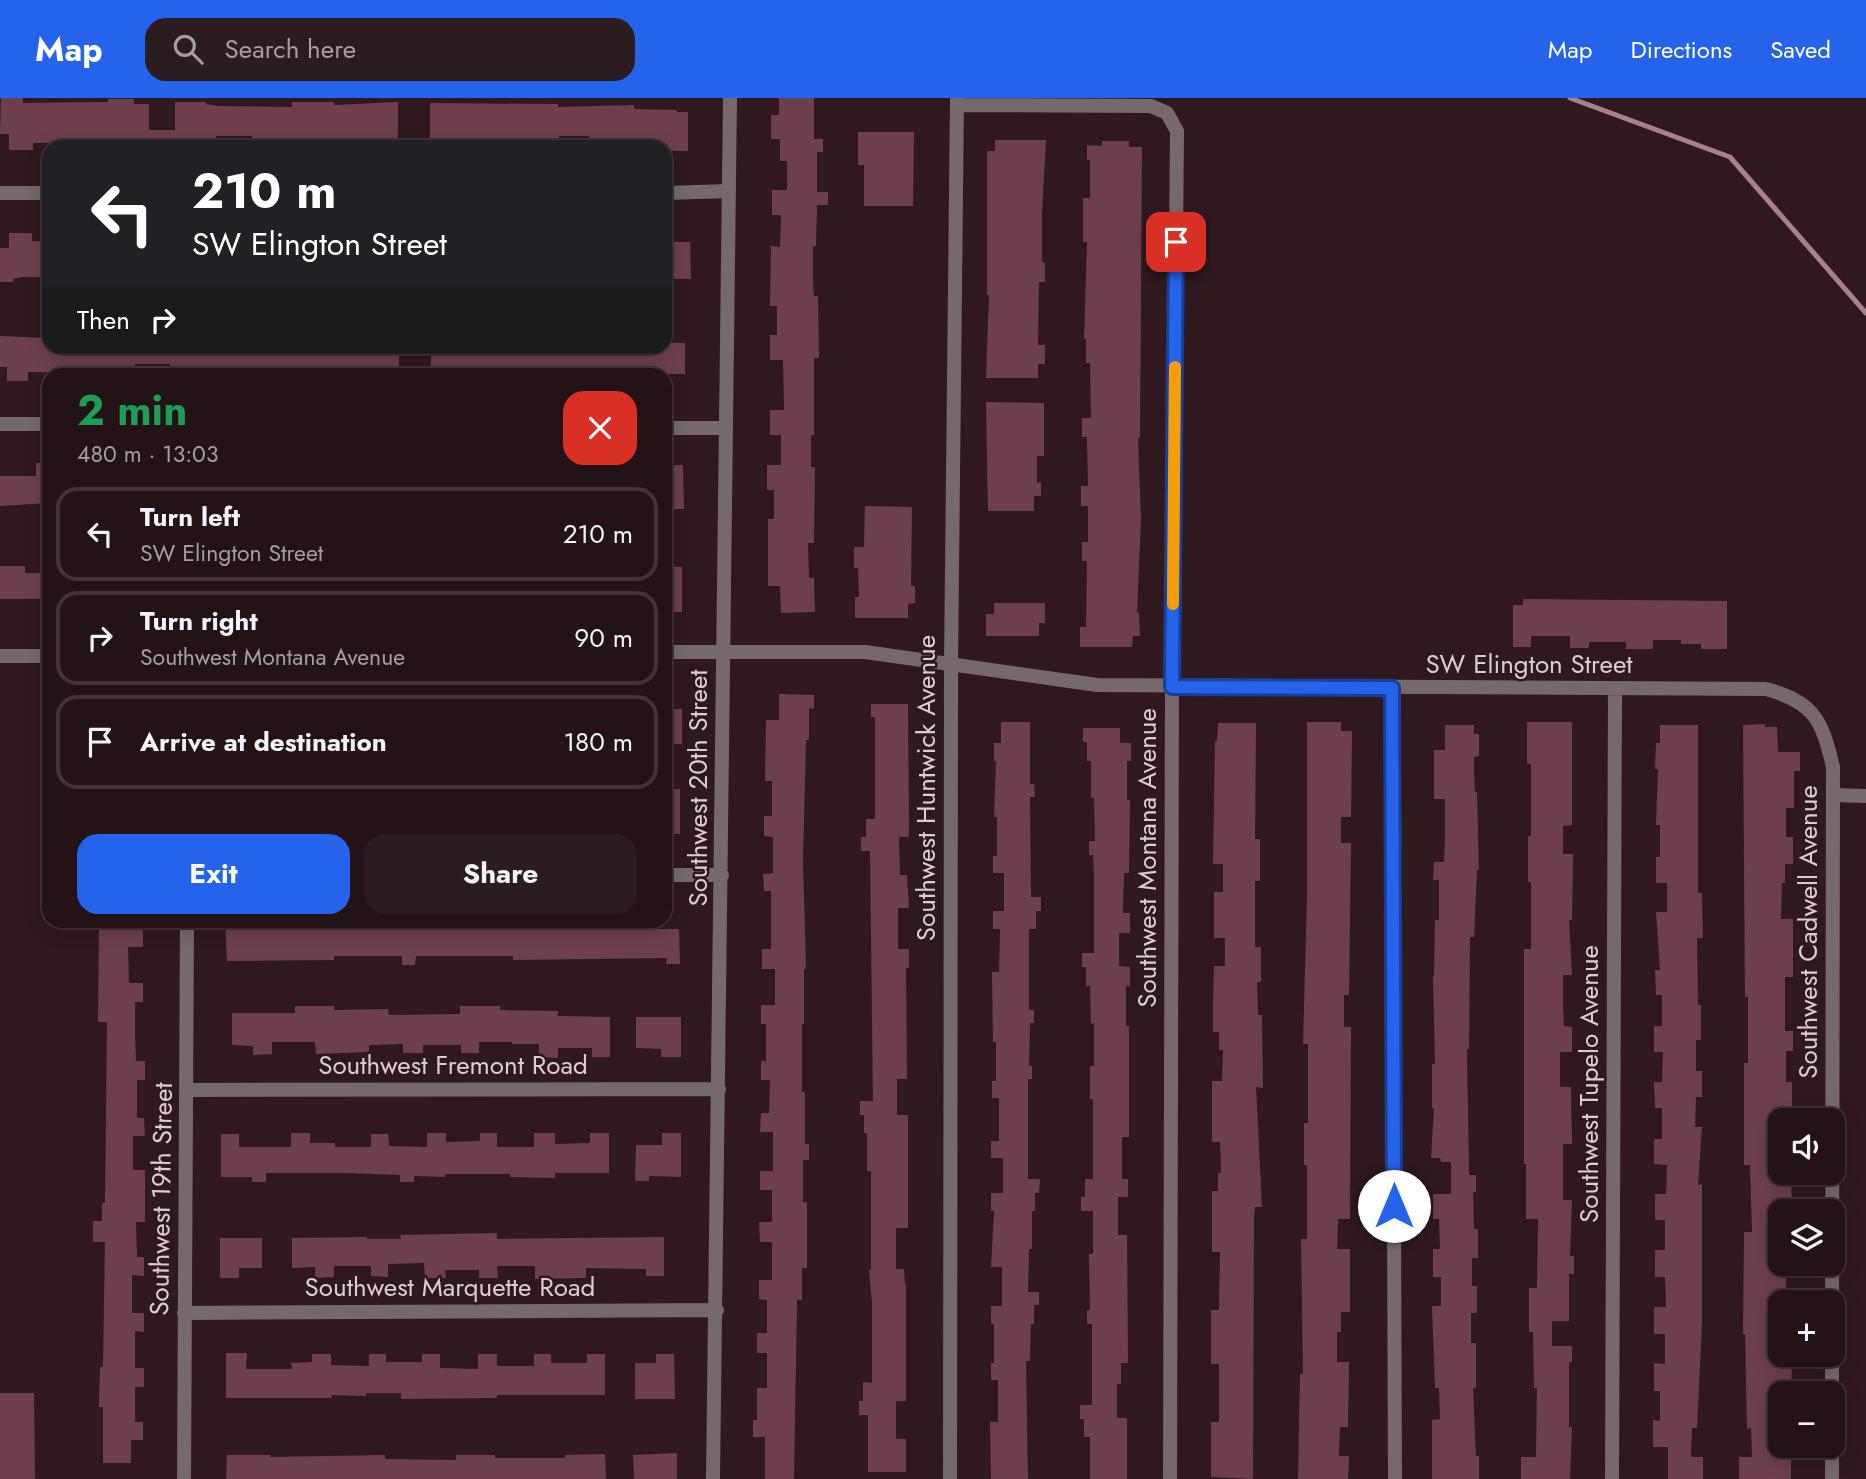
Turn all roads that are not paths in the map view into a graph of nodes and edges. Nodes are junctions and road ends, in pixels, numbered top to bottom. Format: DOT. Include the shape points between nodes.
graph roads {
  1 [pos="730,98"];
  2 [pos="957,102"];
  3 [pos="729,191"];
  4 [pos="672,192"];
  5 [pos="0,193"];
  6 [pos="42,193"];
  7 [pos="0,424"];
  8 [pos="42,424"];
  9 [pos="672,428"];
  10 [pos="726,428"];
  11 [pos="672,652"];
  12 [pos="723,652"];
  13 [pos="0,656"];
  14 [pos="42,656"];
  15 [pos="951,664"];
  16 [pos="1172,687"];
  17 [pos="1392,688"];
  18 [pos="1615,690"];
  19 [pos="1805,704"];
  20 [pos="1833,795"];
  21 [pos="1866,796"];
  22 [pos="672,875"];
  23 [pos="722,875"];
  24 [pos="187,928"];
  25 [pos="719,1089"];
  26 [pos="187,1090"];
  27 [pos="1832,1290"];
  28 [pos="717,1310"];
  29 [pos="184,1313"];
  30 [pos="1832,1458"];
  31 [pos="184,1479"];
  32 [pos="713,1479"];
  33 [pos="950,1479"];
  34 [pos="1170,1479"];
  35 [pos="1395,1479"];
  36 [pos="1612,1479"];
  37 [pos="1832,1479"];
  1 -- 3 [label="street, Southwest 20th Street"];
  2 -- 15 [label="street, Southwest Huntwick Avenue"];
  2 -- 16 [label="street, Southwest Montana Avenue" via="1150,106 1167,113 1177,131"];
  3 -- 4 [label="street"];
  3 -- 10 [label="street, Southwest 20th Street"];
  5 -- 6 [label="street"];
  7 -- 8 [label="street"];
  9 -- 10 [label="street"];
  10 -- 12 [label="street, Southwest 20th Street"];
  11 -- 12 [label="street, SW Elington Street"];
  12 -- 15 [label="street, SW Elington Street" via="865,652"];
  12 -- 23 [label="street, Southwest 20th Street"];
  13 -- 14 [label="street"];
  15 -- 16 [label="street, SW Elington Street" via="1097,685"];
  15 -- 33 [label="street, Southwest Huntwick Avenue"];
  16 -- 17 [label="street, SW Elington Street"];
  16 -- 34 [label="street, Southwest Montana Avenue"];
  17 -- 18 [label="street, SW Elington Street"];
  17 -- 35 [label="street"];
  18 -- 19 [label="street, SW Elington Street" via="1766,689"];
  18 -- 36 [label="street, Southwest Tupelo Avenue"];
  19 -- 20 [label="street, Southwest Cadwell Avenue" via="1825,732 1833,767"];
  20 -- 21 [label="street"];
  20 -- 27 [label="street, Southwest Cadwell Avenue"];
  22 -- 23 [label="street"];
  23 -- 25 [label="street, Southwest 20th Street"];
  24 -- 26 [label="street, Southwest 19th Street"];
  25 -- 26 [label="street, Southwest Fremont Road"];
  25 -- 28 [label="street, Southwest 20th Street"];
  26 -- 29 [label="street, Southwest 19th Street"];
  28 -- 29 [label="street, Southwest Marquette Road"];
  28 -- 32 [label="street, Southwest 20th Street"];
  29 -- 31 [label="street, Southwest 19th Street"];
  30 -- 37 [label="street"];
}
